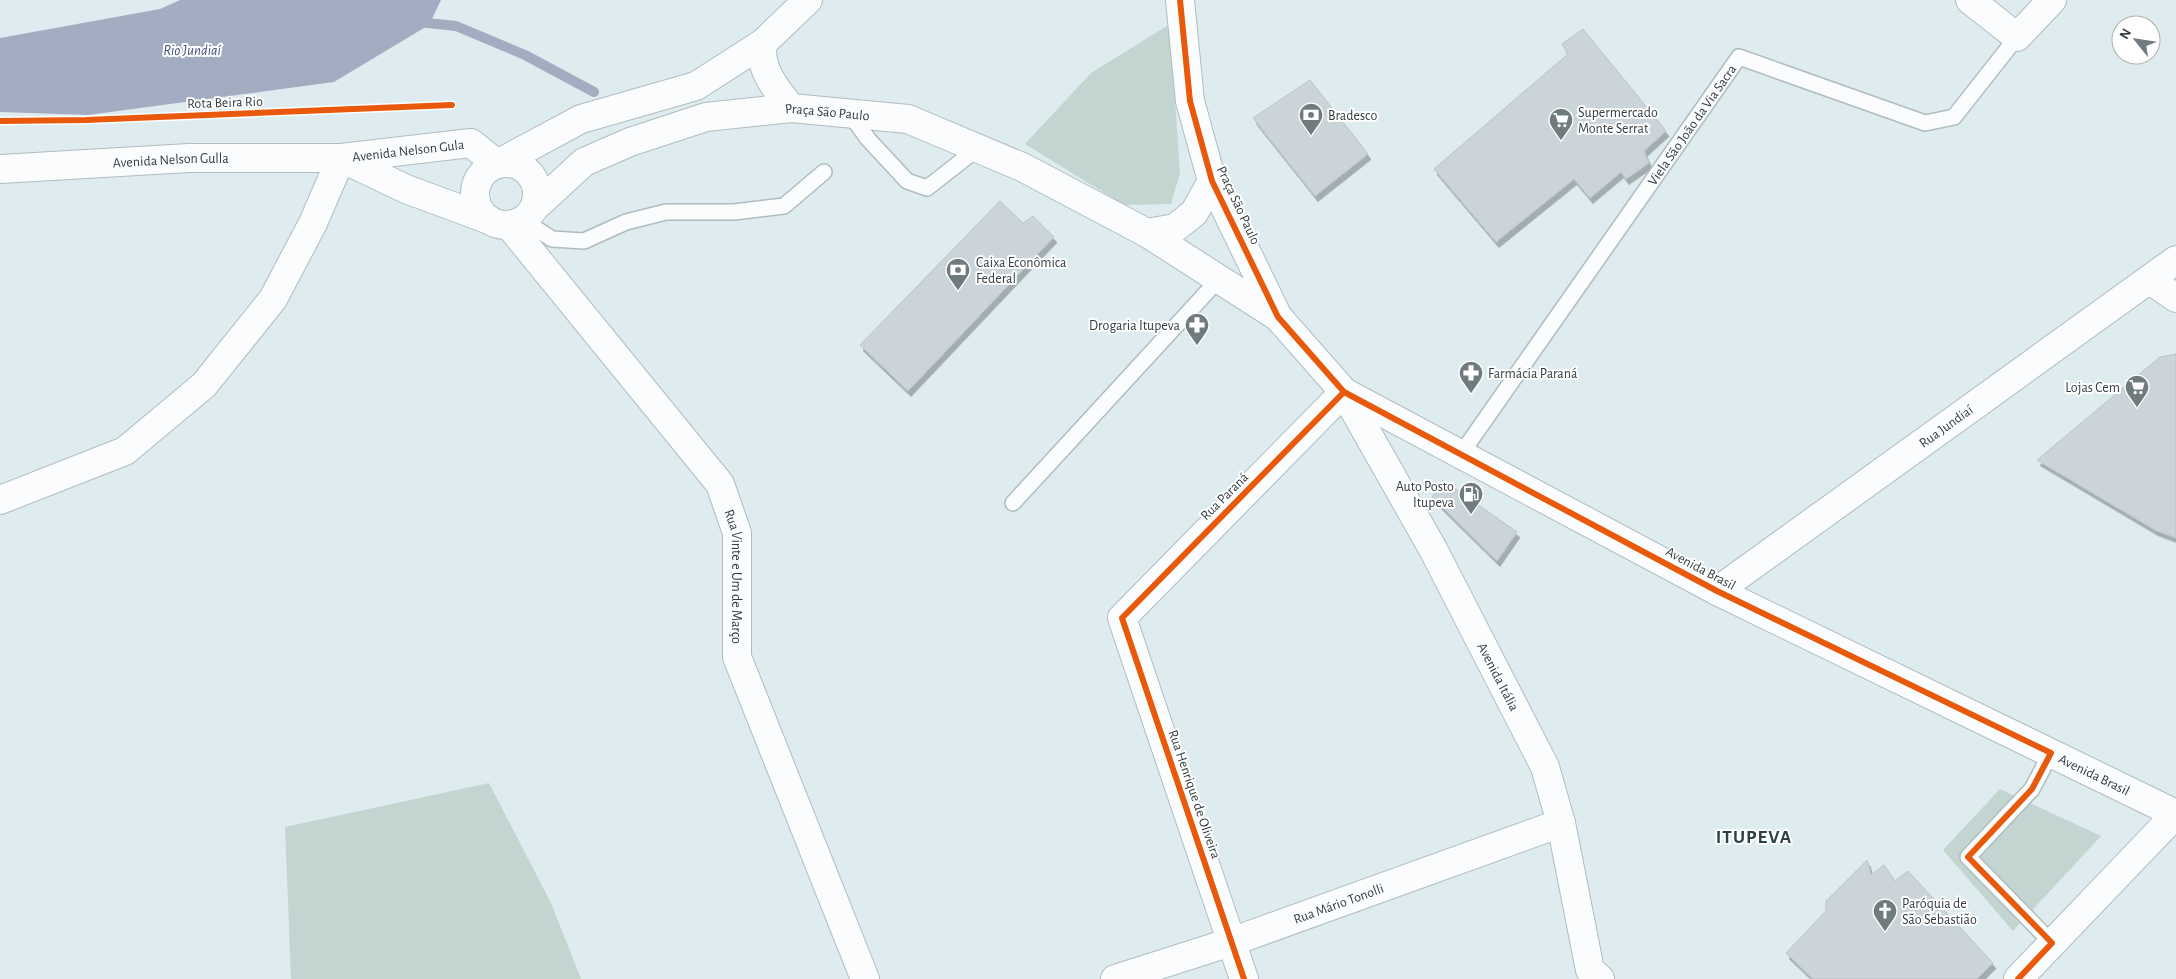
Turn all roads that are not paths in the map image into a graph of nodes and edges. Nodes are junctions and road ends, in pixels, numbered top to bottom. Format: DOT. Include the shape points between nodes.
graph roads {
  1 [pos="808,0"];
  2 [pos="1180,0"];
  3 [pos="1970,0"];
  4 [pos="2052,0"];
  5 [pos="2017,36"];
  6 [pos="763,43"];
  7 [pos="791,108"];
  8 [pos="850,114"];
  9 [pos="977,149"];
  10 [pos="341,158"];
  11 [pos="499,163"];
  12 [pos="0,169"];
  13 [pos="824,172"];
  14 [pos="1212,181"];
  15 [pos="513,218"];
  16 [pos="1147,233"];
  17 [pos="2176,260"];
  18 [pos="1219,279"];
  19 [pos="2150,280"];
  20 [pos="2176,298"];
  21 [pos="1278,317"];
  22 [pos="1344,392"];
  23 [pos="1461,454"];
  24 [pos="0,500"];
  25 [pos="1013,503"];
  26 [pos="1717,591"];
  27 [pos="1122,618"];
  28 [pos="2052,754"];
  29 [pos="2176,814"];
  30 [pos="1561,823"];
  31 [pos="1231,942"];
  32 [pos="2052,943"];
  33 [pos="1592,976"];
  34 [pos="865,979"];
  35 [pos="1115,979"];
  36 [pos="1244,979"];
  37 [pos="2018,979"];
  1 -- 6 [label="main road"];
  2 -- 14 [label="main road, Praça São Paulo" via="1190,101"];
  3 -- 5 [label="main road"];
  4 -- 5 [label="main road, Viela São João da Via Sacra"];
  5 -- 23 [label="lane, Viela São João da Via Sacra" via="1954,117 1925,123 1739,57"];
  6 -- 7 [label="main road" via="761,53 770,80"];
  6 -- 11 [label="main road" via="696,86 581,119"];
  7 -- 8 [label="main road, Praça São Paulo"];
  7 -- 15 [label="main road, Praça São Paulo" via="706,117 630,142 584,162"];
  8 -- 9 [label="main road, Praça São Paulo" via="908,119"];
  8 -- 9 [label="lane" via="907,181 927,188"];
  9 -- 16 [label="main road, Praça São Paulo" via="1022,168"];
  10 -- 11 [label="main road, Avenida Nelson Gula" via="471,143"];
  10 -- 12 [label="main road, Avenida Nelson Gulla" via="189,158"];
  10 -- 15 [label="main road, Rua Vinte e Um de Março" via="406,189"];
  10 -- 24 [label="main road" via="313,223 273,299 204,385 125,450"];
  11 -- 15 [label="main road" via="515,164 527,170 534,182 537,195"];
  11 -- 15 [label="main road" via="482,173 475,189 477,206"];
  13 -- 15 [label="lane" via="784,206 734,212 666,212 626,222 584,241 552,239"];
  14 -- 16 [label="main road" via="1194,213 1175,228"];
  14 -- 21 [label="main road, Praça São Paulo"];
  15 -- 34 [label="main road, Rua Vinte e Um de Março" via="720,484 737,532 736,657"];
  16 -- 18 [label="main road, Praça São Paulo"];
  17 -- 19 [label="main road, Rua Jundiaí"];
  18 -- 21 [label="main road, Praça São Paulo"];
  18 -- 25 [label="lane"];
  19 -- 20 [label="main road"];
  19 -- 26 [label="main road, Rua Jundiaí"];
  21 -- 22 [label="main road, Praça São Paulo"];
  22 -- 23 [label="main road, Avenida Brasil"];
  22 -- 27 [label="main road, Rua Paraná"];
  22 -- 30 [label="main road, Avenida Itália" via="1434,551 1545,767"];
  23 -- 26 [label="main road, Avenida Brasil"];
  26 -- 28 [label="main road, Avenida Brasil"];
  27 -- 31 [label="main road, Rua Henrique de Oliveira"];
  28 -- 29 [label="main road, Avenida Brasil"];
  28 -- 32 [label="lane" via="2032,789 1968,857"];
  29 -- 32 [label="main road"];
  30 -- 31 [label="main road, Rua Mário Tonolli"];
  30 -- 33 [label="main road, Avenida Itália"];
  31 -- 35 [label="main road, Rua Mário Tonolli"];
  31 -- 36 [label="main road, Rua Henrique de Oliveira"];
  32 -- 37 [label="main road"];
}
